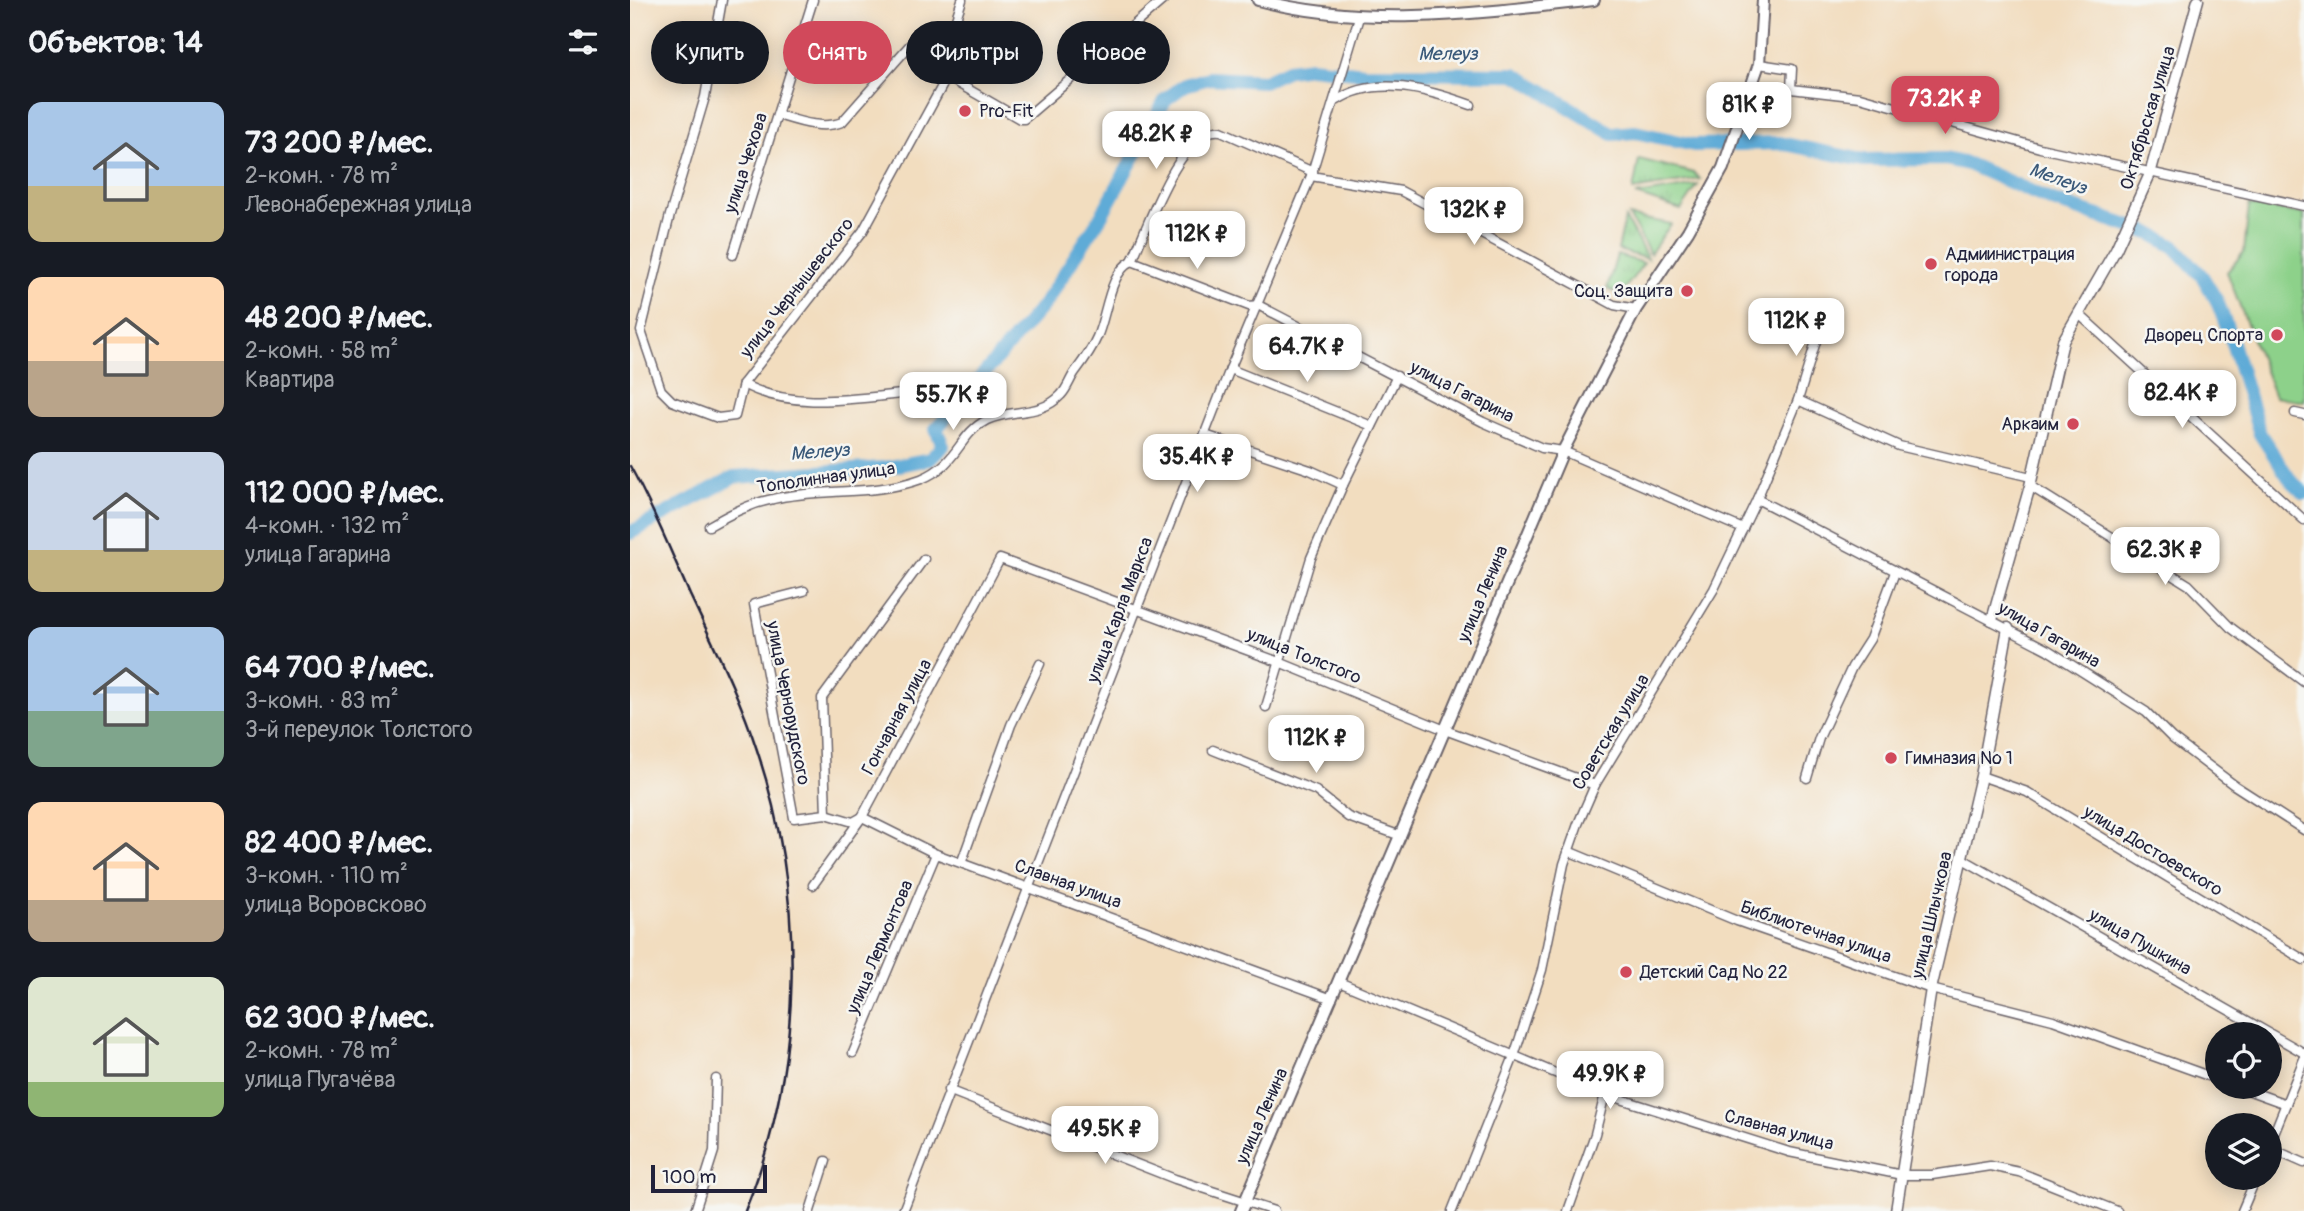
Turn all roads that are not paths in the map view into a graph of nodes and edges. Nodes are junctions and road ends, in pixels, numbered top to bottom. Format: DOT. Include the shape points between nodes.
graph roads {
  1 [pos="722,0"];
  2 [pos="813,0"];
  3 [pos="962,0"];
  4 [pos="1163,0"];
  5 [pos="1258,0"];
  6 [pos="1594,0"];
  7 [pos="1763,0"];
  8 [pos="2198,0"];
  9 [pos="1359,18"];
  10 [pos="955,21"];
  11 [pos="906,49"];
  12 [pos="1759,64"];
  13 [pos="943,84"];
  14 [pos="961,84"];
  15 [pos="1337,97"];
  16 [pos="1471,105"];
  17 [pos="778,115"];
  18 [pos="1312,174"];
  19 [pos="2150,174"];
  20 [pos="2304,206"];
  21 [pos="733,255"];
  22 [pos="1132,261"];
  23 [pos="1258,305"];
  24 [pos="1636,309"];
  25 [pos="2080,315"];
  26 [pos="1821,325"];
  27 [pos="1230,369"];
  28 [pos="1397,376"];
  29 [pos="743,384"];
  30 [pos="911,393"];
  31 [pos="1798,400"];
  32 [pos="1372,426"];
  33 [pos="1205,435"];
  34 [pos="1563,451"];
  35 [pos="2031,482"];
  36 [pos="1343,485"];
  37 [pos="1757,499"];
  38 [pos="2304,520"];
  39 [pos="709,526"];
  40 [pos="1742,529"];
  41 [pos="924,559"];
  42 [pos="1000,559"];
  43 [pos="1895,572"];
  44 [pos="804,591"];
  45 [pos="1136,610"];
  46 [pos="1992,620"];
  47 [pos="2008,628"];
  48 [pos="1279,662"];
  49 [pos="1040,664"];
  50 [pos="2304,682"];
  51 [pos="1266,707"];
  52 [pos="1445,730"];
  53 [pos="1213,751"];
  54 [pos="1981,776"];
  55 [pos="1807,778"];
  56 [pos="1595,785"];
  57 [pos="826,814"];
  58 [pos="862,817"];
  59 [pos="794,818"];
  60 [pos="2304,830"];
  61 [pos="1401,836"];
  62 [pos="1568,851"];
  63 [pos="936,854"];
  64 [pos="1961,858"];
  65 [pos="962,861"];
  66 [pos="813,885"];
  67 [pos="1028,886"];
  68 [pos="2304,960"];
  69 [pos="1339,982"];
  70 [pos="1931,989"];
  71 [pos="1332,999"];
  72 [pos="853,1053"];
  73 [pos="2304,1054"];
  74 [pos="1514,1056"];
  75 [pos="2304,1059"];
  76 [pos="2205,1075"];
  77 [pos="716,1079"];
  78 [pos="948,1090"];
  79 [pos="1605,1094"];
  80 [pos="2272,1099"];
  81 [pos="2286,1104"];
  82 [pos="2282,1114"];
  83 [pos="2282,1151"];
  84 [pos="826,1161"];
  85 [pos="2304,1163"];
  86 [pos="1902,1175"];
  87 [pos="2251,1190"];
  88 [pos="1245,1199"];
  89 [pos="695,1211"];
  90 [pos="810,1211"];
  91 [pos="903,1211"];
  92 [pos="1241,1211"];
  93 [pos="1274,1211"];
  94 [pos="1452,1211"];
  95 [pos="1568,1211"];
  96 [pos="1896,1211"];
  97 [pos="2117,1211"];
  98 [pos="2242,1211"];
  1 -- 29 [label="street, улица Чернышевского" via="705,97 641,331 661,390 672,401 718,418 735,416"];
  2 -- 17 [label="street, улица Чехова"];
  3 -- 10 [label="street, улица Чернышевского"];
  4 -- 14 [label="street" via="1024,119"];
  5 -- 9 [label="main road"];
  6 -- 9 [label="main road"];
  7 -- 12 [label="main road, улица Ленина"];
  8 -- 19 [label="street, Октябрьская улица"];
  9 -- 15 [label="street, улица Карла Маркса"];
  11 -- 17 [label="street" via="842,122 807,123"];
  12 -- 19 [label="street" via="1792,69 1791,89 1860,97"];
  12 -- 24 [label="main road, улица Ленина" via="1723,168"];
  13 -- 29 [label="street, улица Чернышевского" via="863,231"];
  15 -- 16 [label="street" via="1394,86 1437,93"];
  15 -- 18 [label="street, улица Карла Маркса"];
  17 -- 21 [label="street, улица Чехова"];
  18 -- 22 [label="street, Тополинная улица" via="1221,131 1206,134 1176,163"];
  18 -- 23 [label="street, улица Карла Маркса"];
  18 -- 24 [label="street" via="1401,191 1614,305"];
  19 -- 20 [label="street"];
  19 -- 25 [label="street, Октябрьская улица"];
  22 -- 23 [label="street, улица Гагарина" via="1249,306"];
  22 -- 39 [label="street, Тополинная улица" via="1114,285 1087,359 1062,395 1037,412 1008,414 978,425 949,463 919,480 846,493 775,498 743,507"];
  23 -- 27 [label="street, улица Карла Маркса"];
  23 -- 28 [label="street, улица Гагарина"];
  24 -- 34 [label="main road, улица Ленина"];
  25 -- 35 [label="street" via="2066,330"];
  25 -- 38 [label="street"];
  26 -- 31 [label="street, Советская улица"];
  27 -- 32 [label="street"];
  27 -- 33 [label="street, улица Карла Маркса"];
  28 -- 32 [label="street"];
  28 -- 34 [label="street, улица Гагарина" via="1542,448"];
  29 -- 30 [label="street" via="765,396 796,398 845,400"];
  31 -- 35 [label="street" via="1899,446"];
  31 -- 37 [label="street, Советская улица"];
  32 -- 36 [label="street"];
  33 -- 36 [label="street"];
  33 -- 45 [label="street, улица Карла Маркса"];
  34 -- 40 [label="street, улица Гагарина"];
  34 -- 52 [label="main road, улица Ленина"];
  35 -- 46 [label="street"];
  35 -- 50 [label="street" via="2189,585 2230,627"];
  36 -- 48 [label="street" via="1311,558"];
  37 -- 40 [label="street, Советская улица"];
  37 -- 43 [label="street, улица Гагарина"];
  40 -- 56 [label="street, Советская улица" via="1689,636"];
  41 -- 57 [label="street, улица Чернорудского" via="822,698"];
  42 -- 45 [label="street, улица Толстого"];
  42 -- 58 [label="street, Гончарная улица"];
  43 -- 46 [label="street, улица Гагарина"];
  43 -- 55 [label="street" via="1870,639 1819,738"];
  44 -- 59 [label="street, улица Чернорудского" via="754,604"];
  45 -- 48 [label="street, улица Толстого"];
  45 -- 67 [label="street, улица Карла Маркса"];
  46 -- 47 [label="street, улица Гагарина"];
  47 -- 54 [label="street, улица Шлычкова"];
  47 -- 60 [label="street, улица Гагарина" via="2147,712 2172,738 2234,785"];
  48 -- 51 [label="street"];
  48 -- 52 [label="street, улица Толстого"];
  49 -- 65 [label="street" via="1011,725"];
  52 -- 56 [label="street, улица Толстого"];
  52 -- 61 [label="main road, улица Ленина"];
  53 -- 61 [label="street" via="1316,791 1348,817"];
  54 -- 64 [label="street, улица Шлычкова"];
  54 -- 68 [label="street, улица Достоевского" via="2027,792"];
  56 -- 62 [label="street, Советская улица"];
  57 -- 58 [label="street, Славная улица" via="853,822"];
  57 -- 59 [label="street, Славная улица"];
  58 -- 63 [label="street, Славная улица"];
  58 -- 66 [label="street, Гончарная улица"];
  61 -- 69 [label="main road, улица Ленина"];
  62 -- 70 [label="street, Библиотечная улица" via="1737,921"];
  62 -- 74 [label="street, Советская улица" via="1542,970"];
  63 -- 65 [label="street, Славная улица"];
  63 -- 72 [label="street, улица Лермонтова"];
  64 -- 70 [label="street, улица Шлычкова"];
  64 -- 73 [label="street, улица Пушкина"];
  65 -- 67 [label="street, Славная улица"];
  67 -- 71 [label="street, Славная улица"];
  67 -- 78 [label="street, улица Карла Маркса"];
  69 -- 71 [label="main road, улица Ленина"];
  69 -- 74 [label="street, Славная улица"];
  70 -- 76 [label="street, Библиотечная улица" via="2053,1020"];
  70 -- 86 [label="street, улица Шлычкова"];
  71 -- 88 [label="main road, улица Ленина"];
  74 -- 79 [label="street, Славная улица"];
  74 -- 94 [label="street, Советская улица"];
  75 -- 81 [label="street"];
  77 -- 89 [label="street" via="714,1152"];
  78 -- 88 [label="street" via="1175,1179"];
  78 -- 91 [label="street, улица Карла Маркса"];
  79 -- 86 [label="street, Славная улица" via="1789,1152"];
  79 -- 95 [label="street"];
  80 -- 81 [label="street"];
  81 -- 82 [label="street"];
  83 -- 85 [label="street"];
  84 -- 90 [label="street"];
  86 -- 96 [label="street, улица Шлычкова"];
  86 -- 97 [label="street, Славная улица" via="1990,1166 2028,1175"];
  87 -- 98 [label="street"];
  88 -- 92 [label="main road, улица Ленина"];
  88 -- 93 [label="street"];
}
